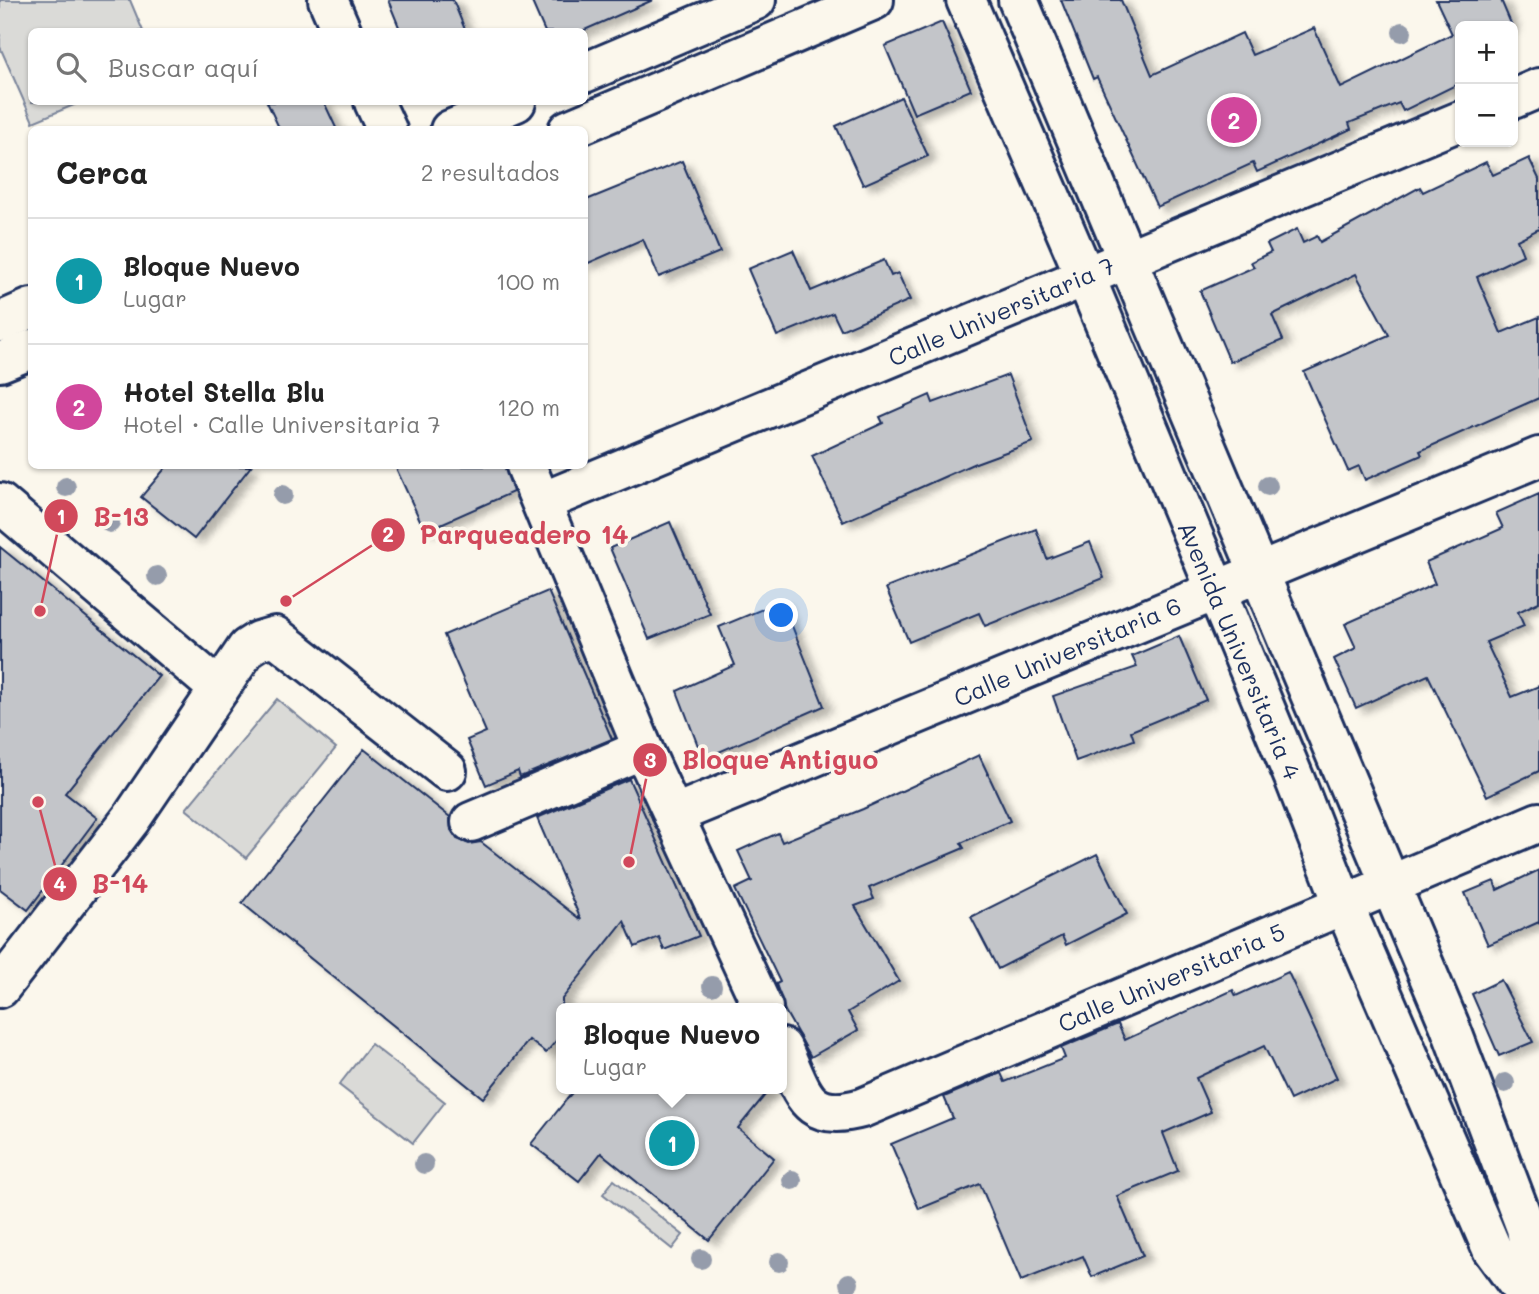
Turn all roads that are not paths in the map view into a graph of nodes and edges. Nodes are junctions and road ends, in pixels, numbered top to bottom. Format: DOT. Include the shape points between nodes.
graph roads {
  1 [pos="328,0"];
  2 [pos="756,0"];
  3 [pos="874,0"];
  4 [pos="966,0"];
  5 [pos="1018,0"];
  6 [pos="340,28"];
  7 [pos="588,70"];
  8 [pos="1539,88"];
  9 [pos="1518,97"];
  10 [pos="375,105"];
  11 [pos="509,105"];
  12 [pos="1455,123"];
  13 [pos="385,126"];
  14 [pos="459,126"];
  15 [pos="577,126"];
  16 [pos="1129,257"];
  17 [pos="1085,275"];
  18 [pos="28,311"];
  19 [pos="0,322"];
  20 [pos="28,351"];
  21 [pos="0,362"];
  22 [pos="1539,457"];
  23 [pos="527,469"];
  24 [pos="541,502"];
  25 [pos="0,503"];
  26 [pos="1261,571"];
  27 [pos="1214,590"];
  28 [pos="219,689"];
  29 [pos="643,749"];
  30 [pos="447,771"];
  31 [pos="673,815"];
  32 [pos="471,822"];
  33 [pos="1539,822"];
  34 [pos="1391,884"];
  35 [pos="1343,903"];
  36 [pos="0,988"];
  37 [pos="761,1003"];
  38 [pos="787,1058"];
  39 [pos="1525,1294"];
  40 [pos="1536,1294"];
  1 -- 6 [label="street"];
  2 -- 7 [label="street"];
  3 -- 15 [label="street"];
  4 -- 17 [label="street, Avenida Universitaria 4"];
  5 -- 16 [label="street, Avenida Universitaria 4"];
  8 -- 9 [label="street"];
  10 -- 13 [label="street"];
  11 -- 14 [label="street"];
  12 -- 16 [label="street, Calle Universitaria 7"];
  16 -- 17 [label="street, Calle Universitaria 7"];
  16 -- 26 [label="street, Avenida Universitaria 4"];
  17 -- 24 [label="street, Calle Universitaria 7"];
  17 -- 27 [label="street, Avenida Universitaria 4"];
  18 -- 19 [label="street"];
  20 -- 21 [label="street"];
  22 -- 26 [label="street, Calle Universitaria 6"];
  23 -- 24 [label="street"];
  24 -- 29 [label="street"];
  25 -- 28 [label="street"];
  26 -- 27 [label="street, Calle Universitaria 6"];
  26 -- 34 [label="street, Avenida Universitaria 4"];
  27 -- 31 [label="street, Calle Universitaria 6"];
  27 -- 35 [label="street, Avenida Universitaria 4"];
  28 -- 30 [label="street" via="247,648 275,636"];
  28 -- 36 [label="street" via="131,819"];
  29 -- 31 [label="street"];
  29 -- 32 [label="street"];
  31 -- 37 [label="street"];
  33 -- 34 [label="street, Calle Universitaria 5"];
  34 -- 35 [label="street, Calle Universitaria 5"];
  34 -- 40 [label="street, Avenida Universitaria 4" via="1526,1228"];
  35 -- 38 [label="street, Calle Universitaria 5" via="862,1108 828,1114 815,1108"];
  35 -- 39 [label="street, Avenida Universitaria 4" via="1492,1249"];
}
